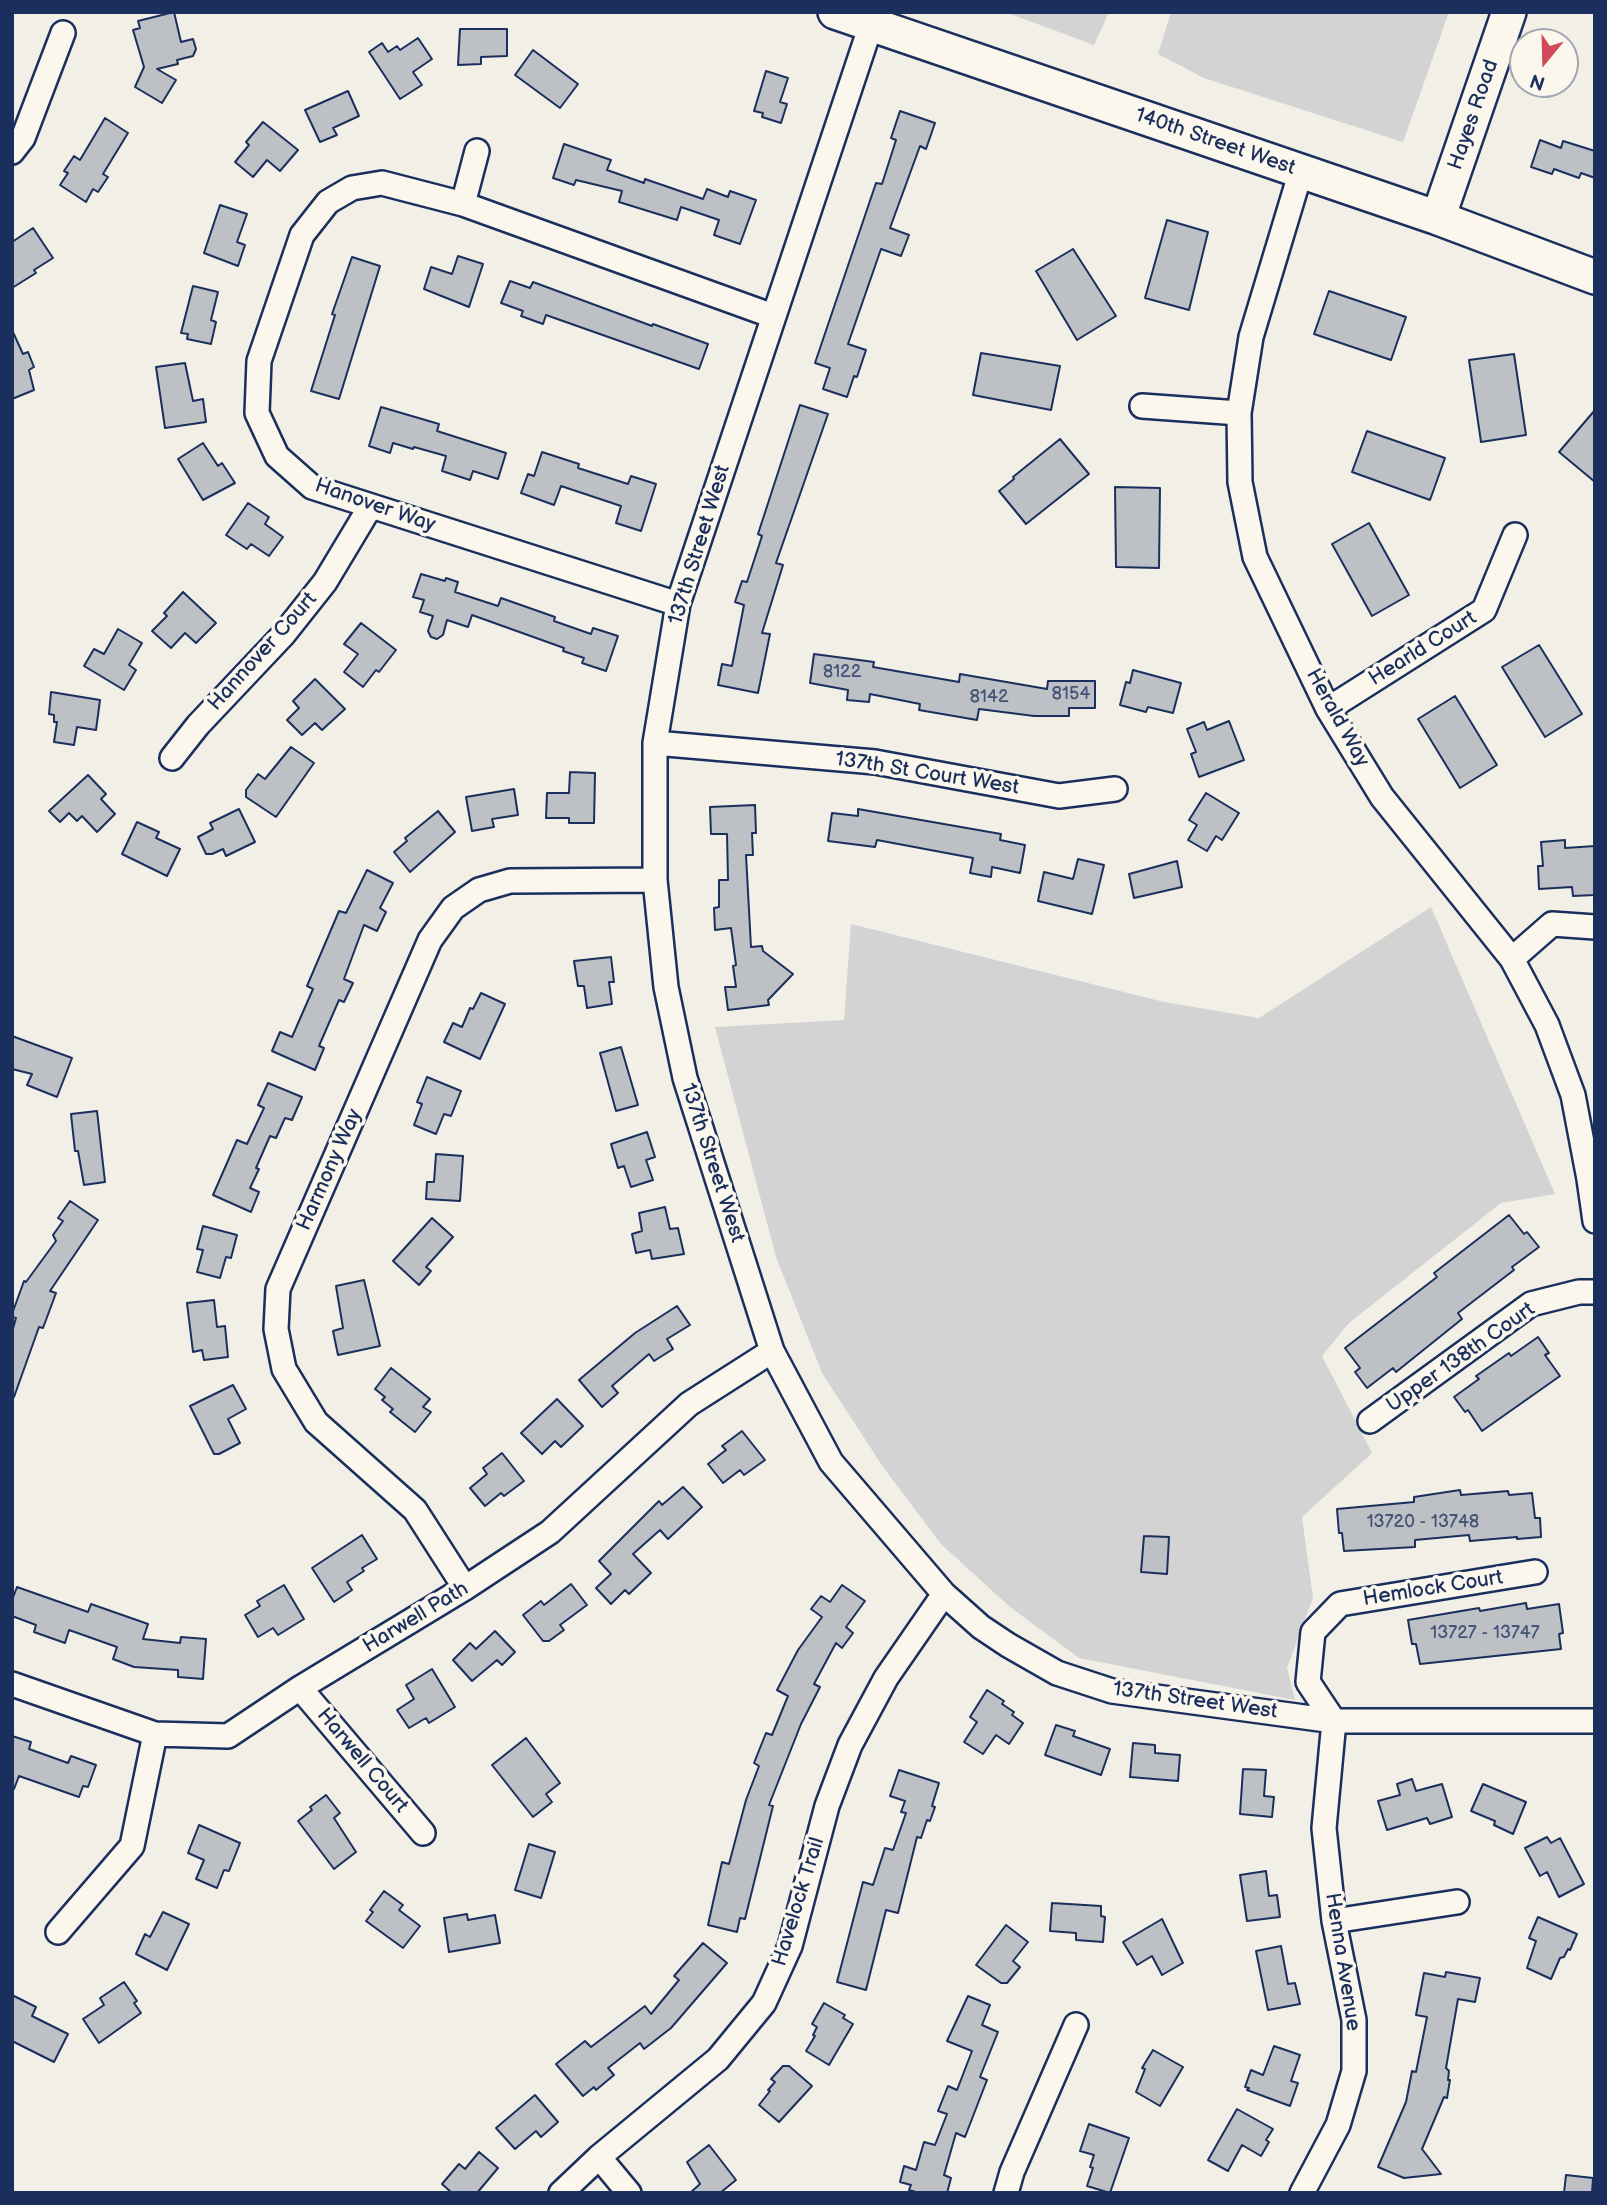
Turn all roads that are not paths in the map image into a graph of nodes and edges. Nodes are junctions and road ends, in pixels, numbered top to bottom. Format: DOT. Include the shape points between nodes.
graph roads {
  1 [pos="835,12"];
  2 [pos="1509,12"];
  3 [pos="871,25"];
  4 [pos="63,33"];
  5 [pos="477,151"];
  6 [pos="12,152"];
  7 [pos="1301,172"];
  8 [pos="463,204"];
  9 [pos="1438,218"];
  10 [pos="1595,277"];
  11 [pos="774,316"];
  12 [pos="1142,406"];
  13 [pos="1239,412"];
  14 [pos="370,506"];
  15 [pos="1514,535"];
  16 [pos="678,604"];
  17 [pos="1328,709"];
  18 [pos="655,743"];
  19 [pos="172,758"];
  20 [pos="1115,789"];
  21 [pos="655,880"];
  22 [pos="1595,927"];
  23 [pos="1512,959"];
  24 [pos="1592,1179"];
  25 [pos="1595,1222"];
  26 [pos="1595,1292"];
  27 [pos="772,1351"];
  28 [pos="1370,1422"];
  29 [pos="1535,1573"];
  30 [pos="465,1588"];
  31 [pos="944,1594"];
  32 [pos="12,1684"];
  33 [pos="300,1688"];
  34 [pos="1334,1721"];
  35 [pos="1595,1721"];
  36 [pos="155,1734"];
  37 [pos="423,1833"];
  38 [pos="1457,1902"];
  39 [pos="1334,1921"];
  40 [pos="58,1932"];
  41 [pos="1076,2025"];
  42 [pos="599,2157"];
  43 [pos="561,2193"];
  44 [pos="629,2193"];
  45 [pos="1006,2193"];
  46 [pos="1303,2193"];
  1 -- 3 [label="street, 140th Street West"];
  2 -- 9 [label="street, Hayes Road"];
  3 -- 7 [label="street, 140th Street West"];
  3 -- 11 [label="street, 137th Street West"];
  4 -- 6 [label="street" via="23,138"];
  5 -- 8 [label="street"];
  7 -- 9 [label="street, 140th Street West"];
  7 -- 13 [label="street, Herald Way" via="1251,337"];
  8 -- 11 [label="street, Hanover Way"];
  8 -- 14 [label="street, Hanover Way" via="382,183 352,188 328,202 302,235 259,361 257,413 277,456 312,487"];
  9 -- 10 [label="street, 140th Street West"];
  11 -- 16 [label="street, 137th Street West"];
  12 -- 13 [label="street"];
  13 -- 17 [label="street, Herald Way" via="1240,482 1255,557"];
  14 -- 16 [label="street, Hanover Way"];
  14 -- 19 [label="street, Hannover Court" via="325,582 300,614"];
  15 -- 17 [label="street, Hearld Court" via="1485,610"];
  16 -- 18 [label="street, 137th Street West"];
  17 -- 23 [label="street, Herald Way" via="1382,797"];
  18 -- 20 [label="street, 137th St Court West" via="875,762 1059,796"];
  18 -- 21 [label="street, 137th Street West"];
  21 -- 27 [label="street, 137th Street West" via="666,987 684,1078"];
  21 -- 30 [label="street, Harmony Way" via="510,881 479,890 453,908 430,940 278,1289 276,1329 284,1369 316,1422 415,1510"];
  22 -- 23 [label="street" via="1552,924"];
  23 -- 24 [label="street, Herald Way" via="1546,1025 1573,1095"];
  24 -- 25 [label="street, Herald Way"];
  26 -- 28 [label="street, Upper 138th Court" via="1531,1304"];
  27 -- 30 [label="street, Harwell Path" via="689,1404 551,1532"];
  27 -- 31 [label="street, 137th Street West" via="831,1462"];
  29 -- 34 [label="street, Hemlock Court" via="1340,1604 1313,1632 1308,1682"];
  30 -- 33 [label="street, Harwell Path"];
  31 -- 34 [label="street, 137th Street West" via="1008,1646 1057,1672 1112,1691"];
  31 -- 42 [label="street, Havelock Trail" via="886,1678 850,1745 827,1806 790,1946 764,2003 718,2059"];
  32 -- 36 [label="street, Harwell Path"];
  33 -- 36 [label="street, Harwell Path" via="228,1736"];
  33 -- 37 [label="street, Harwell Court"];
  34 -- 35 [label="street, 137th Street West"];
  34 -- 39 [label="street, Henna Avenue" via="1324,1828"];
  36 -- 40 [label="street" via="132,1846"];
  38 -- 39 [label="street"];
  39 -- 46 [label="street, Henna Avenue" via="1354,2020 1354,2071 1338,2125"];
  41 -- 45 [label="street"];
  42 -- 43 [label="street, Havelock Trail"];
  42 -- 44 [label="street"];
}
